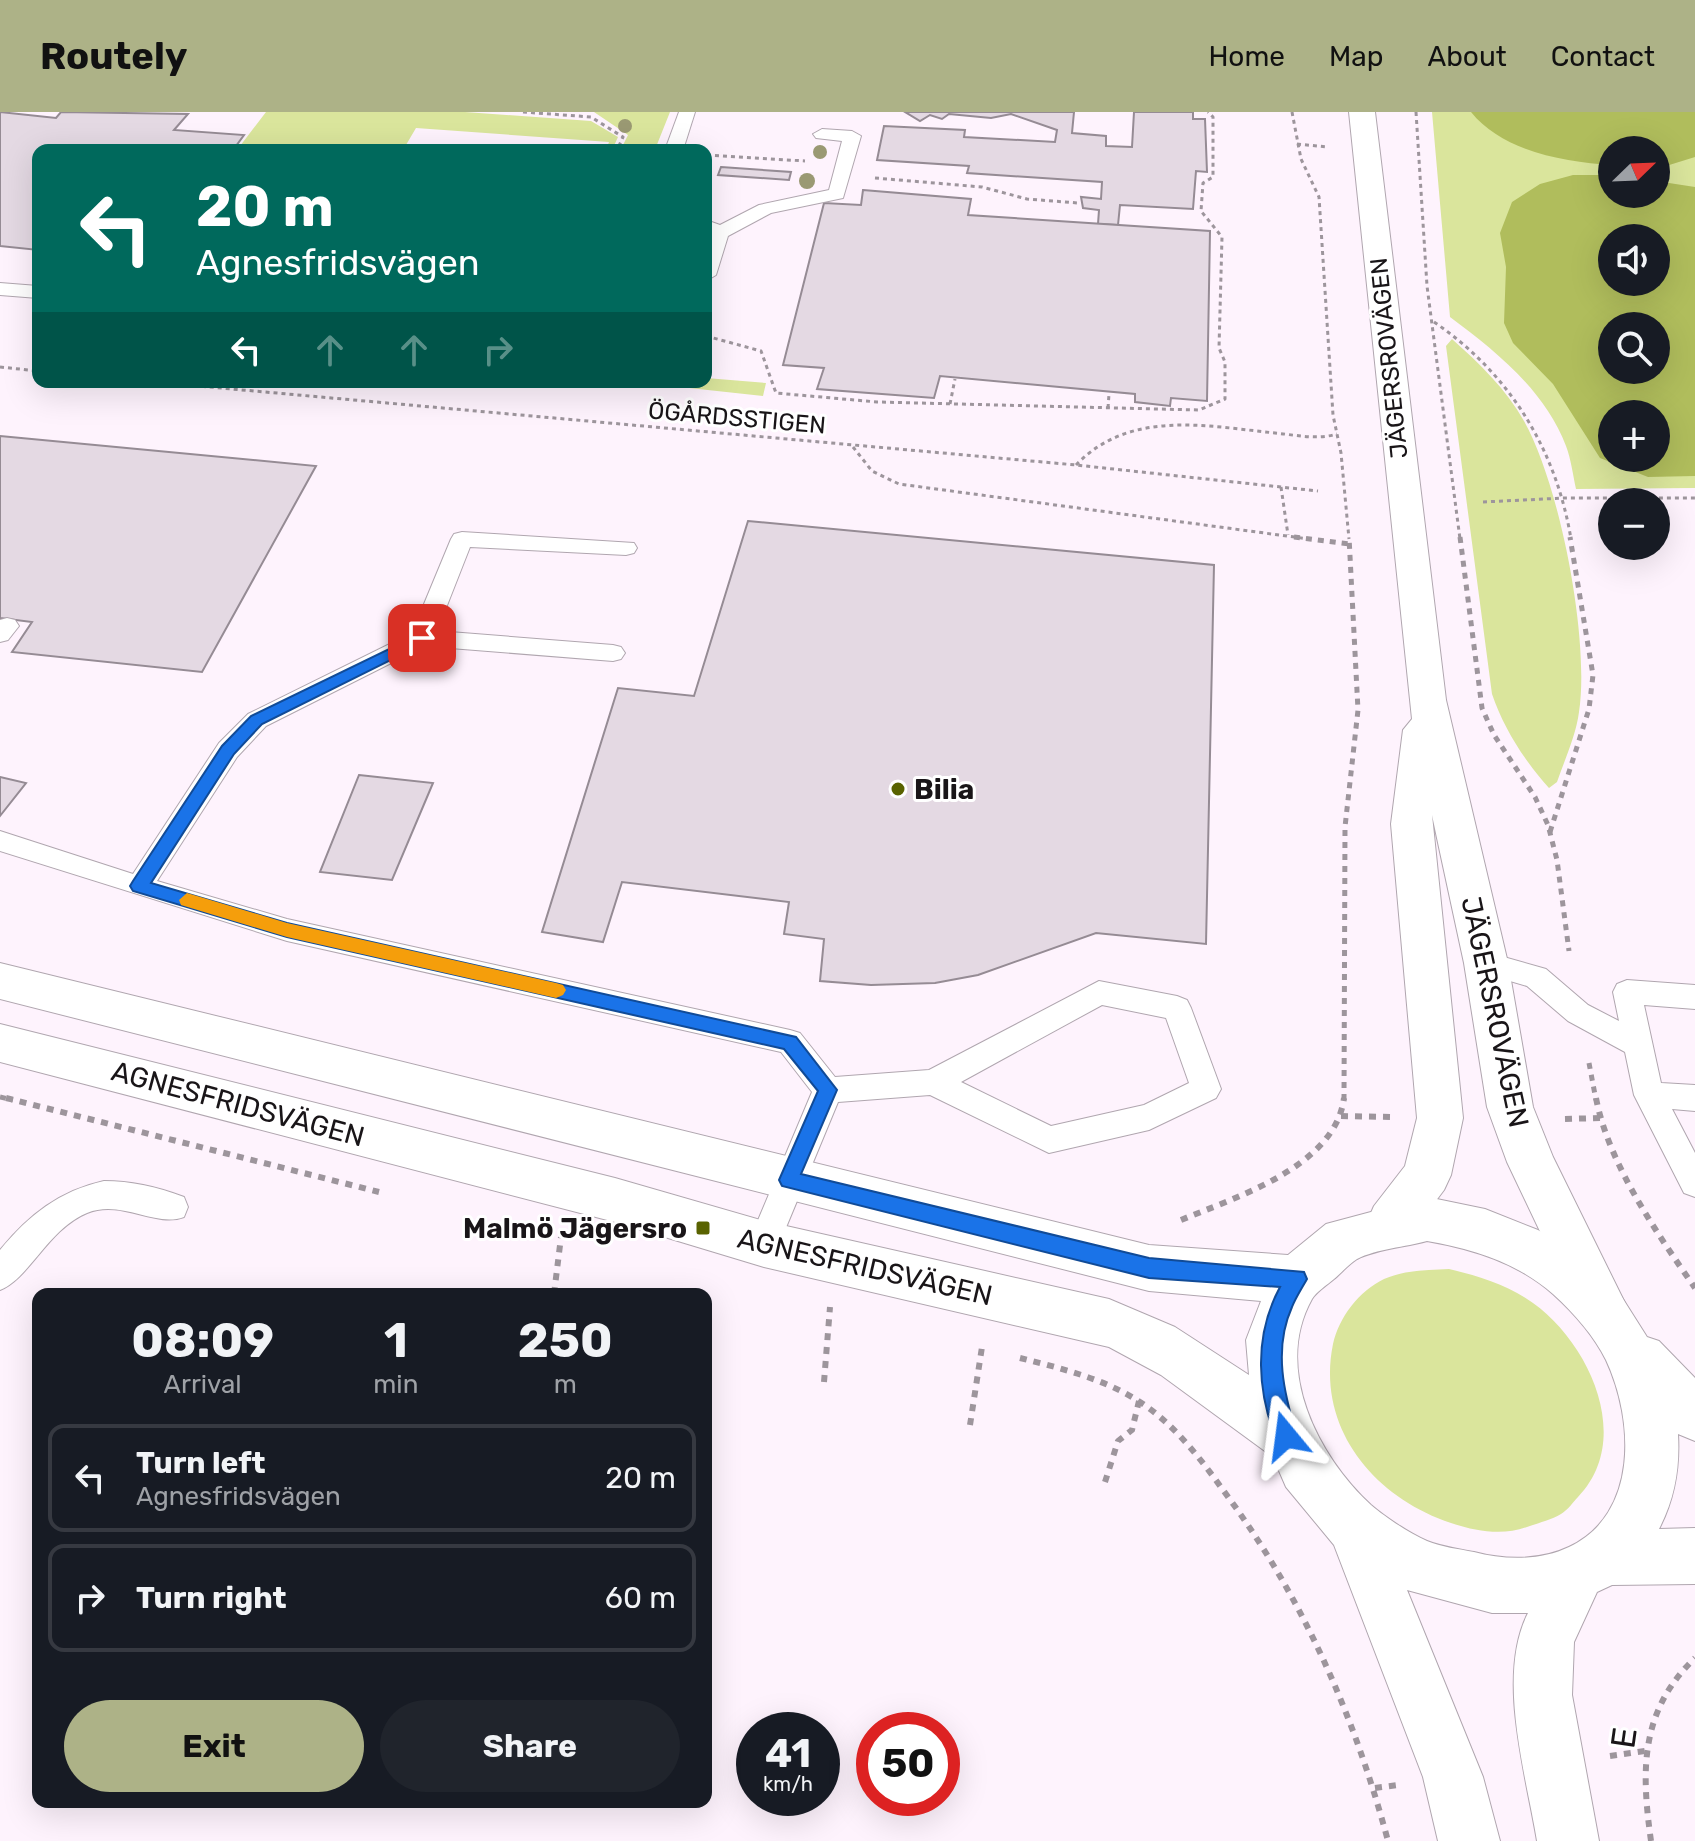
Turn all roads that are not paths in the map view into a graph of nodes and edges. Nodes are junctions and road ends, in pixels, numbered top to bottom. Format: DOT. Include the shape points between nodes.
graph roads {
  1 [pos="687,112"];
  2 [pos="1362,112"];
  3 [pos="822,134"];
  4 [pos="676,144"];
  5 [pos="713,229"];
  6 [pos="0,289"];
  7 [pos="32,292"];
  8 [pos="626,548"];
  9 [pos="422,638"];
  10 [pos="613,653"];
  11 [pos="1427,700"];
  12 [pos="0,841"];
  13 [pos="139,886"];
  14 [pos="1486,963"];
  15 [pos="0,981"];
  16 [pos="1695,997"];
  17 [pos="0,1043"];
  18 [pos="1639,1045"];
  19 [pos="933,1082"];
  20 [pos="828,1090"];
  21 [pos="1649,1095"];
  22 [pos="1695,1098"];
  23 [pos="789,1180"];
  24 [pos="1695,1183"];
  25 [pos="173,1207"];
  26 [pos="1391,1222"];
  27 [pos="764,1244"];
  28 [pos="0,1275"];
  29 [pos="1296,1279"];
  30 [pos="1615,1326"];
  31 [pos="1695,1415"];
  32 [pos="1286,1436"];
  33 [pos="1357,1531"];
  34 [pos="1695,1556"];
  35 [pos="1590,1566"];
  36 [pos="1469,1841"];
  37 [pos="1568,1841"];
  1 -- 4 [label="lane"];
  2 -- 11 [label="main road, JÄGERSROVÄGEN"];
  3 -- 5 [label="lane" via="852,136 837,194 765,209"];
  6 -- 7 [label="lane"];
  8 -- 9 [label="lane" via="462,539"];
  9 -- 10 [label="lane"];
  9 -- 13 [label="lane" via="257,720 228,750"];
  11 -- 14 [label="main road, JÄGERSROVÄGEN"];
  11 -- 26 [label="main road, JÄGERSROVÄGEN" via="1411,824 1440,1118 1427,1175"];
  12 -- 13 [label="lane"];
  13 -- 20 [label="lane" via="287,930 790,1042"];
  14 -- 18 [label="lane" via="1536,977 1578,1013"];
  14 -- 30 [label="main road, JÄGERSROVÄGEN" via="1510,1107 1531,1162"];
  15 -- 23 [label="main road"];
  16 -- 18 [label="lane" via="1627,992"];
  17 -- 27 [label="main road, AGNESFRIDSVÄGEN" via="615,1200"];
  18 -- 21 [label="lane"];
  19 -- 19 [label="lane" via="1049,1140 1149,1117 1206,1089 1177,1008 1099,993"];
  19 -- 20 [label="lane"];
  20 -- 23 [label="lane"];
  21 -- 22 [label="lane"];
  21 -- 24 [label="lane"];
  23 -- 27 [label="lane"];
  23 -- 29 [label="main road" via="1149,1268"];
  25 -- 28 [label="lane" via="123,1195 98,1196 64,1209 27,1239"];
  26 -- 29 [label="main road" via="1353,1233 1321,1252"];
  26 -- 30 [label="main road" via="1427,1219 1503,1236 1573,1279"];
  27 -- 32 [label="main road, AGNESFRIDSVÄGEN" via="1141,1334 1187,1361"];
  29 -- 32 [label="main road" via="1281,1305 1270,1368"];
  30 -- 31 [label="main road"];
  30 -- 35 [label="main road, JÄGERSROVÄGEN" via="1648,1389 1657,1437 1653,1483 1636,1524"];
  32 -- 33 [label="main road" via="1328,1503"];
  33 -- 35 [label="main road" via="1409,1564 1467,1584 1523,1588"];
  33 -- 36 [label="main road" via="1453,1777"];
  34 -- 35 [label="main road"];
  35 -- 37 [label="main road" via="1545,1639 1543,1695"];
}
